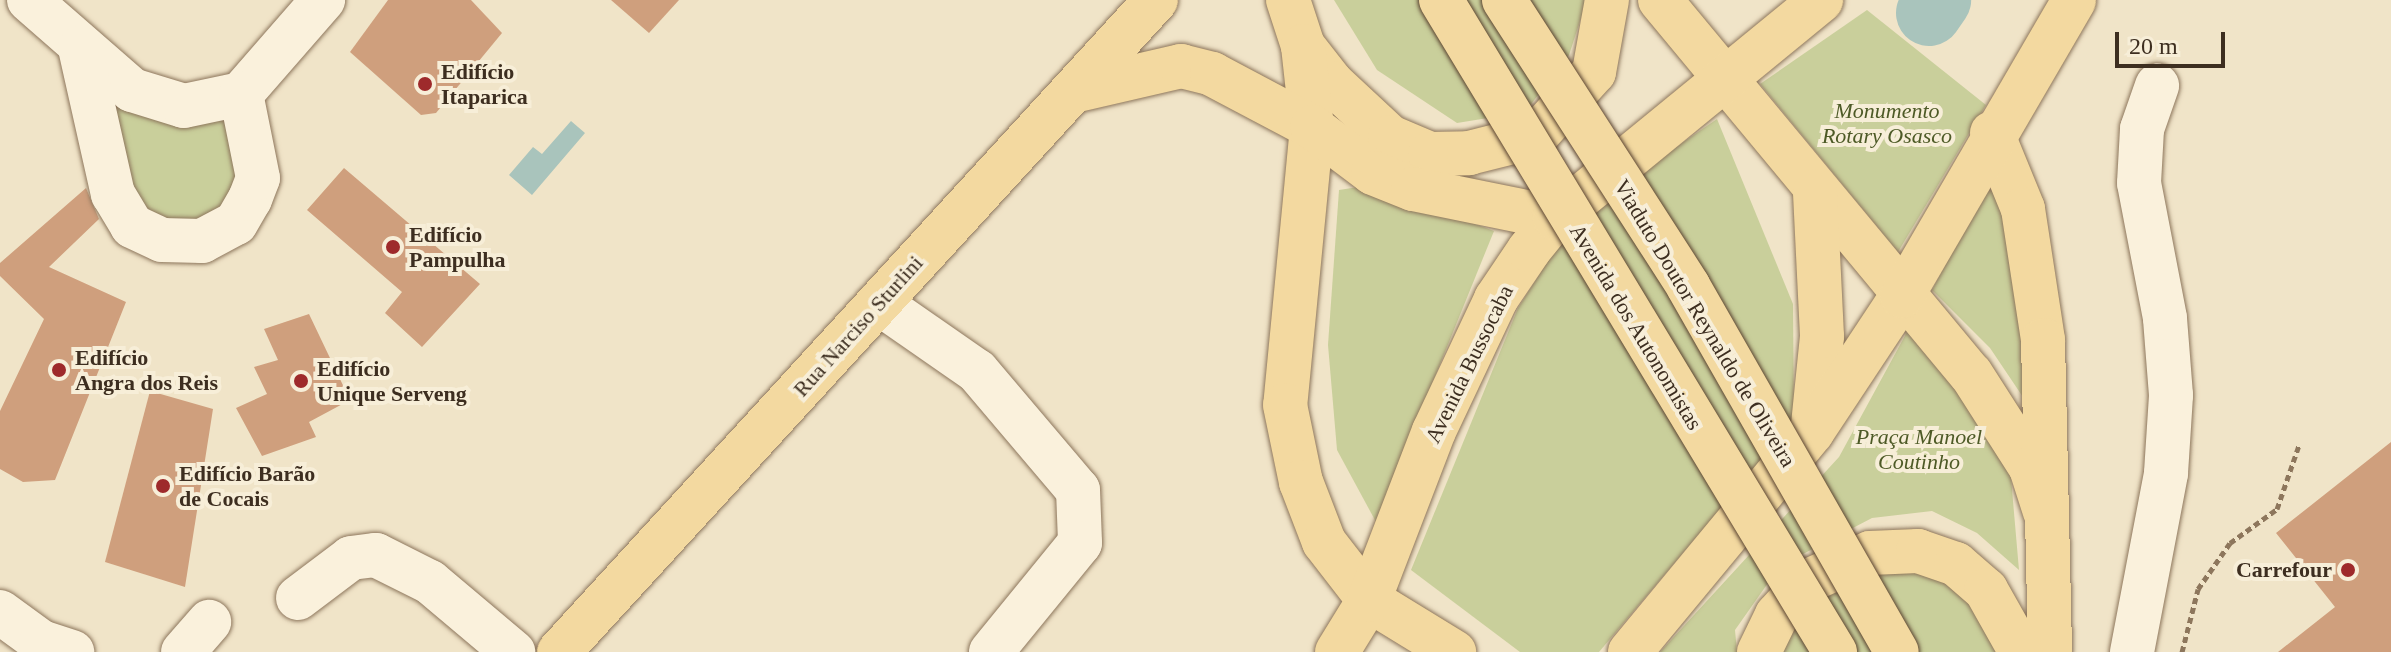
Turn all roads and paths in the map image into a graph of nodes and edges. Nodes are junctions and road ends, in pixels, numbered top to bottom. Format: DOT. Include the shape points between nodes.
graph roads {
  1 [pos="29,0"];
  2 [pos="323,0"];
  3 [pos="1156,0"];
  4 [pos="1288,0"];
  5 [pos="1441,0"];
  6 [pos="1504,0"];
  7 [pos="1607,0"];
  8 [pos="1660,0"];
  9 [pos="2074,0"];
  10 [pos="1807,5"];
  11 [pos="1303,46"];
  12 [pos="80,48"];
  13 [pos="1725,82"];
  14 [pos="2157,86"];
  15 [pos="1073,91"];
  16 [pos="241,94"];
  17 [pos="1312,127"];
  18 [pos="1992,133"];
  19 [pos="1815,191"];
  20 [pos="1555,218"];
  21 [pos="1902,296"];
  22 [pos="879,303"];
  23 [pos="1812,432"];
  24 [pos="2299,445"];
  25 [pos="2045,512"];
  26 [pos="298,598"];
  27 [pos="1369,600"];
  28 [pos="0,612"];
  29 [pos="72,652"];
  30 [pos="513,652"];
  31 [pos="559,652"];
  32 [pos="991,652"];
  33 [pos="1337,652"];
  34 [pos="1454,652"];
  35 [pos="1630,652"];
  36 [pos="1759,652"];
  37 [pos="1835,652"];
  38 [pos="1897,652"];
  39 [pos="2021,652"];
  40 [pos="2050,652"];
  41 [pos="2132,652"];
  42 [pos="2182,652"];
  1 -- 12 [label="street"];
  2 -- 16 [label="street"];
  3 -- 15 [label="main road, Rua Narciso Sturlini"];
  4 -- 11 [label="main road"];
  5 -- 37 [label="main road, Avenida dos Autonomistas, bridge"];
  6 -- 38 [label="main road, Viaduto Doutor Reynaldo de Oliveira, bridge" via="1688,286"];
  7 -- 11 [label="main road" via="1594,72 1536,136 1469,153 1430,154 1390,137"];
  8 -- 13 [label="main road"];
  9 -- 18 [label="main road"];
  10 -- 13 [label="main road, Avenida Bussocaba"];
  11 -- 17 [label="main road"];
  12 -- 16 [label="street" via="160,102 184,106"];
  12 -- 16 [label="street" via="113,194 132,226 162,240 202,241 236,223 250,199 258,178"];
  13 -- 19 [label="main road"];
  13 -- 20 [label="main road, Avenida Bussocaba"];
  14 -- 41 [label="street" via="2142,129 2139,183 2165,318 2171,395 2166,473 2146,551"];
  15 -- 17 [label="main road" via="1181,66 1259,94"];
  15 -- 22 [label="main road, Rua Narciso Sturlini"];
  17 -- 20 [label="main road" via="1373,173 1413,189"];
  17 -- 27 [label="main road" via="1285,405 1301,482 1324,542"];
  18 -- 21 [label="main road"];
  18 -- 25 [label="main road" via="2023,209 2039,311"];
  19 -- 21 [label="main road"];
  19 -- 23 [label="main road" via="1822,336"];
  20 -- 27 [label="main road, Avenida Bussocaba" via="1496,299 1434,431"];
  21 -- 23 [label="main road"];
  21 -- 25 [label="main road" via="2004,421"];
  22 -- 31 [label="main road, Rua Narciso Sturlini"];
  22 -- 32 [label="street" via="977,371 1078,490 1080,543"];
  23 -- 35 [label="main road"];
  24 -- 42 [label="path" via="2277,509 2230,543 2198,589"];
  25 -- 40 [label="main road"];
  26 -- 30 [label="street" via="351,558 376,555 430,582"];
  27 -- 33 [label="main road, Avenida Bussocaba"];
  27 -- 34 [label="main road"];
  28 -- 29 [label="street" via="41,642"];
  36 -- 39 [label="main road" via="1777,615 1808,581 1870,553 1918,551 1956,564 1986,590"];
}
